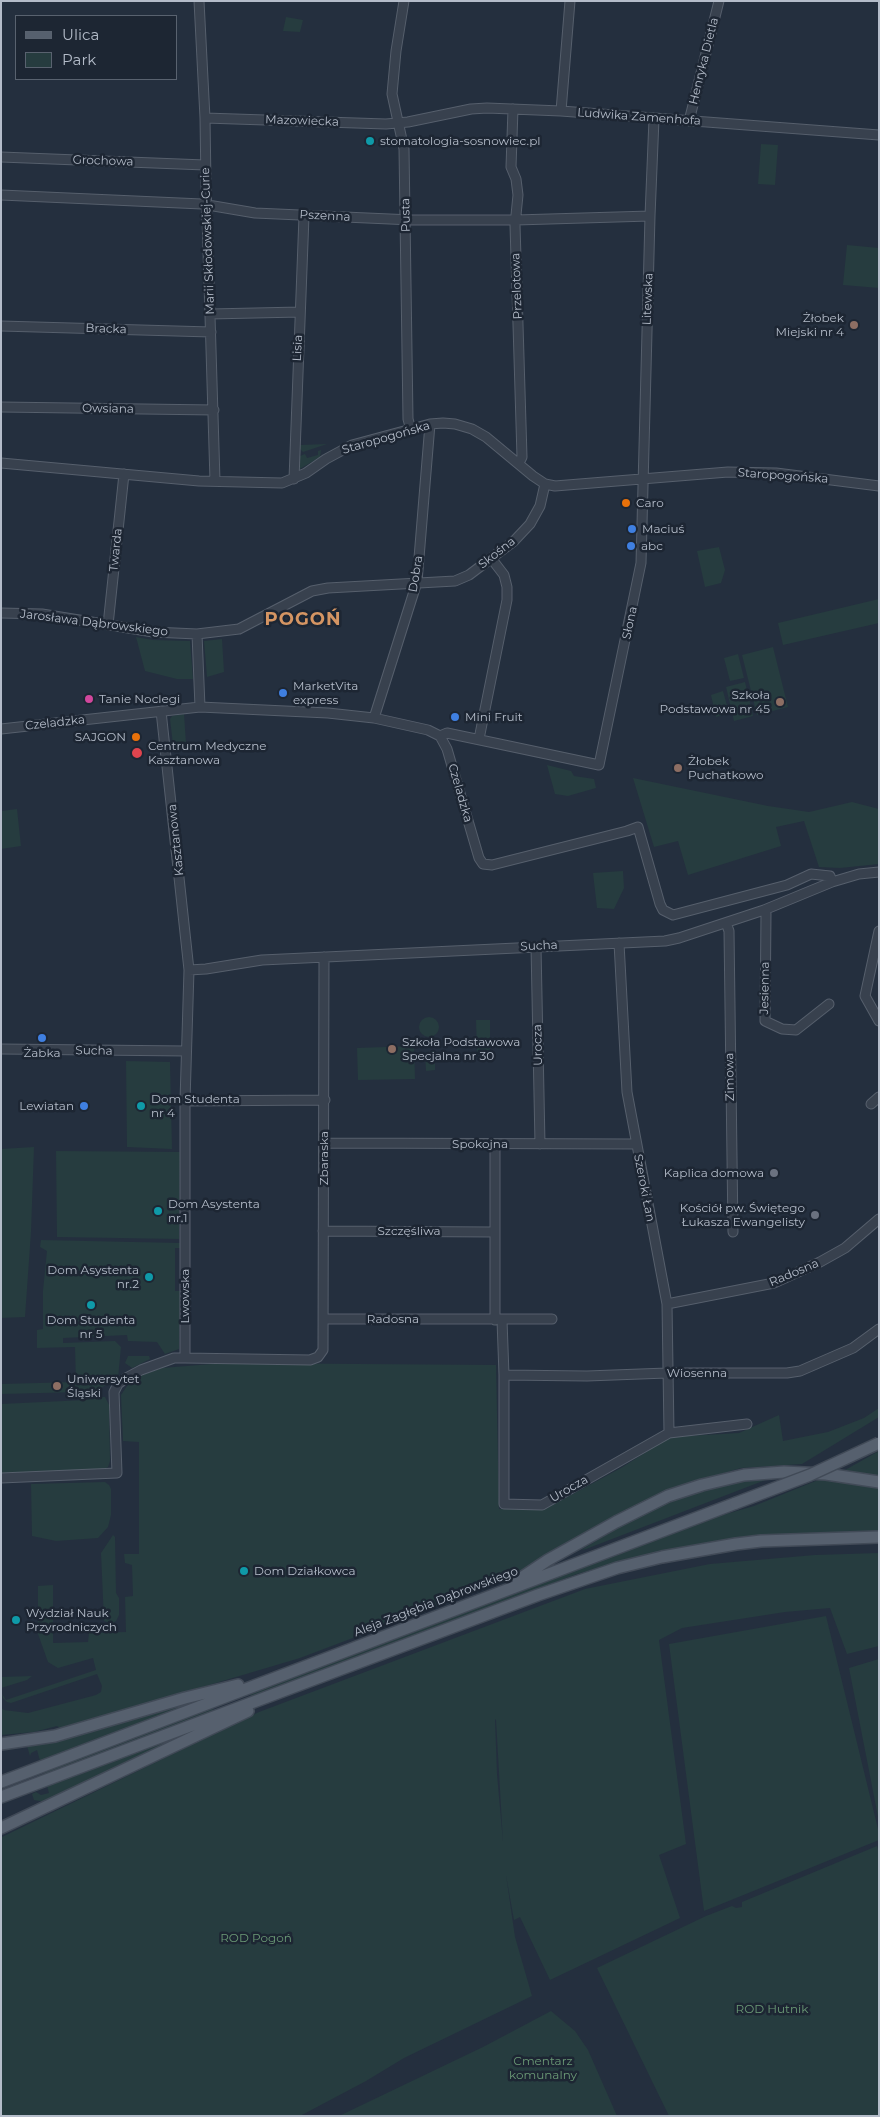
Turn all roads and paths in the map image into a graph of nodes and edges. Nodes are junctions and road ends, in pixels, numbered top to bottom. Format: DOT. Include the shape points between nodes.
graph roads {
  1 [pos="200,1"];
  2 [pos="404,1"];
  3 [pos="570,1"];
  4 [pos="719,1"];
  5 [pos="513,109"];
  6 [pos="561,111"];
  7 [pos="205,118"];
  8 [pos="654,119"];
  9 [pos="689,121"];
  10 [pos="400,123"];
  11 [pos="879,135"];
  12 [pos="1,157"];
  13 [pos="205,165"];
  14 [pos="1,195"];
  15 [pos="207,205"];
  16 [pos="304,216"];
  17 [pos="650,216"];
  18 [pos="406,220"];
  19 [pos="516,220"];
  20 [pos="300,312"];
  21 [pos="210,314"];
  22 [pos="1,326"];
  23 [pos="211,332"];
  24 [pos="1,407"];
  25 [pos="214,410"];
  26 [pos="430,424"];
  27 [pos="411,430"];
  28 [pos="1,463"];
  29 [pos="519,463"];
  30 [pos="124,474"];
  31 [pos="644,479"];
  32 [pos="294,480"];
  33 [pos="216,481"];
  34 [pos="545,484"];
  35 [pos="879,486"];
  36 [pos="491,558"];
  37 [pos="417,582"];
  38 [pos="1,613"];
  39 [pos="108,626"];
  40 [pos="197,634"];
  41 [pos="200,707"];
  42 [pos="161,711"];
  43 [pos="374,718"];
  44 [pos="1,729"];
  45 [pos="440,736"];
  46 [pos="479,739"];
  47 [pos="879,872"];
  48 [pos="832,882"];
  49 [pos="764,910"];
  50 [pos="726,923"];
  51 [pos="879,931"];
  52 [pos="619,943"];
  53 [pos="536,947"];
  54 [pos="324,957"];
  55 [pos="189,970"];
  56 [pos="829,1004"];
  57 [pos="879,1021"];
  58 [pos="1,1049"];
  59 [pos="186,1051"];
  60 [pos="879,1097"];
  61 [pos="324,1100"];
  62 [pos="185,1102"];
  63 [pos="871,1104"];
  64 [pos="324,1143"];
  65 [pos="495,1144"];
  66 [pos="540,1144"];
  67 [pos="636,1144"];
  68 [pos="879,1219"];
  69 [pos="324,1231"];
  70 [pos="494,1232"];
  71 [pos="733,1232"];
  72 [pos="667,1304"];
  73 [pos="324,1319"];
  74 [pos="552,1319"];
  75 [pos="498,1320"];
  76 [pos="879,1329"];
  77 [pos="185,1358"];
  78 [pos="666,1373"];
  79 [pos="504,1376"];
  80 [pos="747,1424"];
  81 [pos="669,1433"];
  82 [pos="879,1443"];
  83 [pos="1,1478"];
  84 [pos="879,1482"];
  85 [pos="879,1537"];
  86 [pos="502,1591"];
  87 [pos="286,1673"];
  88 [pos="289,1689"];
  89 [pos="1,1744"];
  90 [pos="1,1782"];
  91 [pos="1,1796"];
  92 [pos="1,1828"];
  1 -- 7 [label="street, Marii Skłodowskiej-Curie"];
  2 -- 10 [label="street, Pusta" via="392,94"];
  3 -- 6 [label="street"];
  4 -- 9 [label="street, Henryka Dietla"];
  5 -- 6 [label="street, Ludwika Zamenhofa"];
  5 -- 10 [label="street, Ludwika Zamenhofa" via="471,109"];
  5 -- 19 [label="street, Przelotowa" via="511,167 518,195"];
  6 -- 8 [label="street, Ludwika Zamenhofa"];
  7 -- 10 [label="street, Mazowiecka"];
  7 -- 13 [label="street, Marii Skłodowskiej-Curie"];
  8 -- 9 [label="street, Ludwika Zamenhofa"];
  8 -- 17 [label="street, Litewska"];
  9 -- 11 [label="street, Ludwika Zamenhofa"];
  10 -- 18 [label="street, Pusta"];
  12 -- 13 [label="street, Grochowa"];
  13 -- 15 [label="street, Marii Skłodowskiej-Curie"];
  14 -- 15 [label="street, Pszenna"];
  15 -- 16 [label="street, Pszenna" via="255,213"];
  15 -- 21 [label="street, Marii Skłodowskiej-Curie"];
  16 -- 18 [label="street, Pszenna"];
  16 -- 20 [label="street, Lisia"];
  17 -- 19 [label="street, Pszenna"];
  17 -- 31 [label="street, Litewska"];
  18 -- 19 [label="street, Pszenna"];
  18 -- 27 [label="street, Pusta" via="408,419"];
  19 -- 29 [label="street, Przelotowa" via="522,457"];
  20 -- 21 [label="street"];
  20 -- 32 [label="street, Lisia"];
  21 -- 23 [label="street, Marii Skłodowskiej-Curie"];
  22 -- 23 [label="street, Bracka"];
  23 -- 25 [label="street, Marii Skłodowskiej-Curie"];
  24 -- 25 [label="street, Owsiana"];
  25 -- 33 [label="street, Marii Skłodowskiej-Curie"];
  26 -- 27 [label="street, Staropogońska"];
  26 -- 29 [label="street, Staropogońska" via="455,424 472,429"];
  26 -- 37 [label="street, Dobra"];
  27 -- 32 [label="street, Staropogońska" via="345,448"];
  28 -- 30 [label="street, Staropogońska"];
  29 -- 34 [label="street, Staropogońska"];
  30 -- 33 [label="street, Staropogońska"];
  30 -- 39 [label="street, Twarda"];
  31 -- 34 [label="street, Staropogońska" via="555,486"];
  31 -- 35 [label="street, Staropogońska" via="728,472 776,473"];
  31 -- 46 [label="street, Słona" via="640,572 599,765"];
  32 -- 33 [label="street, Staropogońska" via="282,483"];
  34 -- 36 [label="street, Skośna" via="540,506 530,524"];
  36 -- 37 [label="street, Skośna" via="455,581"];
  36 -- 46 [label="street" via="504,575 507,600"];
  37 -- 40 [label="street, Jarosława Dąbrowskiego" via="312,591 239,629"];
  37 -- 43 [label="street, Dobra"];
  38 -- 39 [label="street, Jarosława Dąbrowskiego" via="42,614"];
  39 -- 40 [label="street, Jarosława Dąbrowskiego"];
  40 -- 41 [label="street"];
  41 -- 42 [label="street, Czeladzka"];
  41 -- 43 [label="street, Czeladzka"];
  42 -- 44 [label="street, Czeladzka"];
  42 -- 55 [label="street, Kasztanowa"];
  43 -- 45 [label="street, Czeladzka" via="428,730"];
  45 -- 46 [label="street" via="447,733"];
  45 -- 48 [label="street, Czeladzka" via="483,864 492,865 638,827 660,904 668,913 680,914 769,890 810,874 830,876"];
  47 -- 48 [label="street, Sucha"];
  48 -- 49 [label="street, Sucha"];
  49 -- 50 [label="street, Sucha"];
  49 -- 56 [label="street, Jesienna" via="764,1021 782,1030 796,1030"];
  50 -- 52 [label="street, Sucha" via="679,938"];
  50 -- 71 [label="street, Zimowa" via="729,931"];
  51 -- 57 [label="street" via="865,996"];
  52 -- 53 [label="street, Sucha"];
  52 -- 67 [label="street, Szeroki Łan" via="627,1092"];
  53 -- 54 [label="street, Sucha"];
  53 -- 66 [label="street, Urocza"];
  54 -- 55 [label="street, Sucha" via="262,960"];
  54 -- 61 [label="street, Zbaraska"];
  55 -- 59 [label="street, Lwowska"];
  58 -- 59 [label="street, Sucha"];
  59 -- 62 [label="street, Lwowska"];
  60 -- 63 [label="street"];
  61 -- 62 [label="street"];
  61 -- 64 [label="street, Zbaraska"];
  62 -- 77 [label="street, Lwowska"];
  64 -- 65 [label="street, Spokojna"];
  64 -- 69 [label="street, Zbaraska"];
  65 -- 66 [label="street, Spokojna"];
  65 -- 70 [label="street, Urocza"];
  66 -- 67 [label="street, Spokojna"];
  67 -- 72 [label="street, Szeroki Łan"];
  68 -- 72 [label="street, Radosna" via="845,1248 774,1283"];
  69 -- 70 [label="street, Szczęśliwa"];
  69 -- 73 [label="street, Zbaraska"];
  70 -- 75 [label="street, Urocza"];
  72 -- 78 [label="street, Szeroki Łan"];
  73 -- 75 [label="street, Radosna"];
  73 -- 77 [label="street, Zbaraska" via="323,1350 310,1360"];
  74 -- 75 [label="street, Radosna"];
  75 -- 79 [label="street, Urocza"];
  76 -- 78 [label="street, Wiosenna" via="853,1348 800,1371"];
  77 -- 83 [label="street" via="174,1358 141,1370 118,1384 114,1392 117,1473"];
  78 -- 79 [label="street, Wiosenna"];
  78 -- 81 [label="street, Szeroki Łan"];
  79 -- 81 [label="street, Urocza" via="504,1504 542,1505"];
  80 -- 81 [label="street, Urocza"];
  82 -- 86 [label="main road, Aleja Zagłębia Dąbrowskiego, bridge" via="810,1475"];
  84 -- 86 [label="main road" via="784,1472 744,1475 702,1485 668,1496 616,1522 548,1560"];
  85 -- 88 [label="main road" via="736,1544 617,1568"];
  86 -- 87 [label="main road, Aleja Zagłębia Dąbrowskiego"];
  87 -- 89 [label="main road" via="55,1736"];
  87 -- 90 [label="main road, Aleja Zagłębia Dąbrowskiego"];
  88 -- 91 [label="main road"];
  88 -- 92 [label="main road" via="202,1734"];
}
